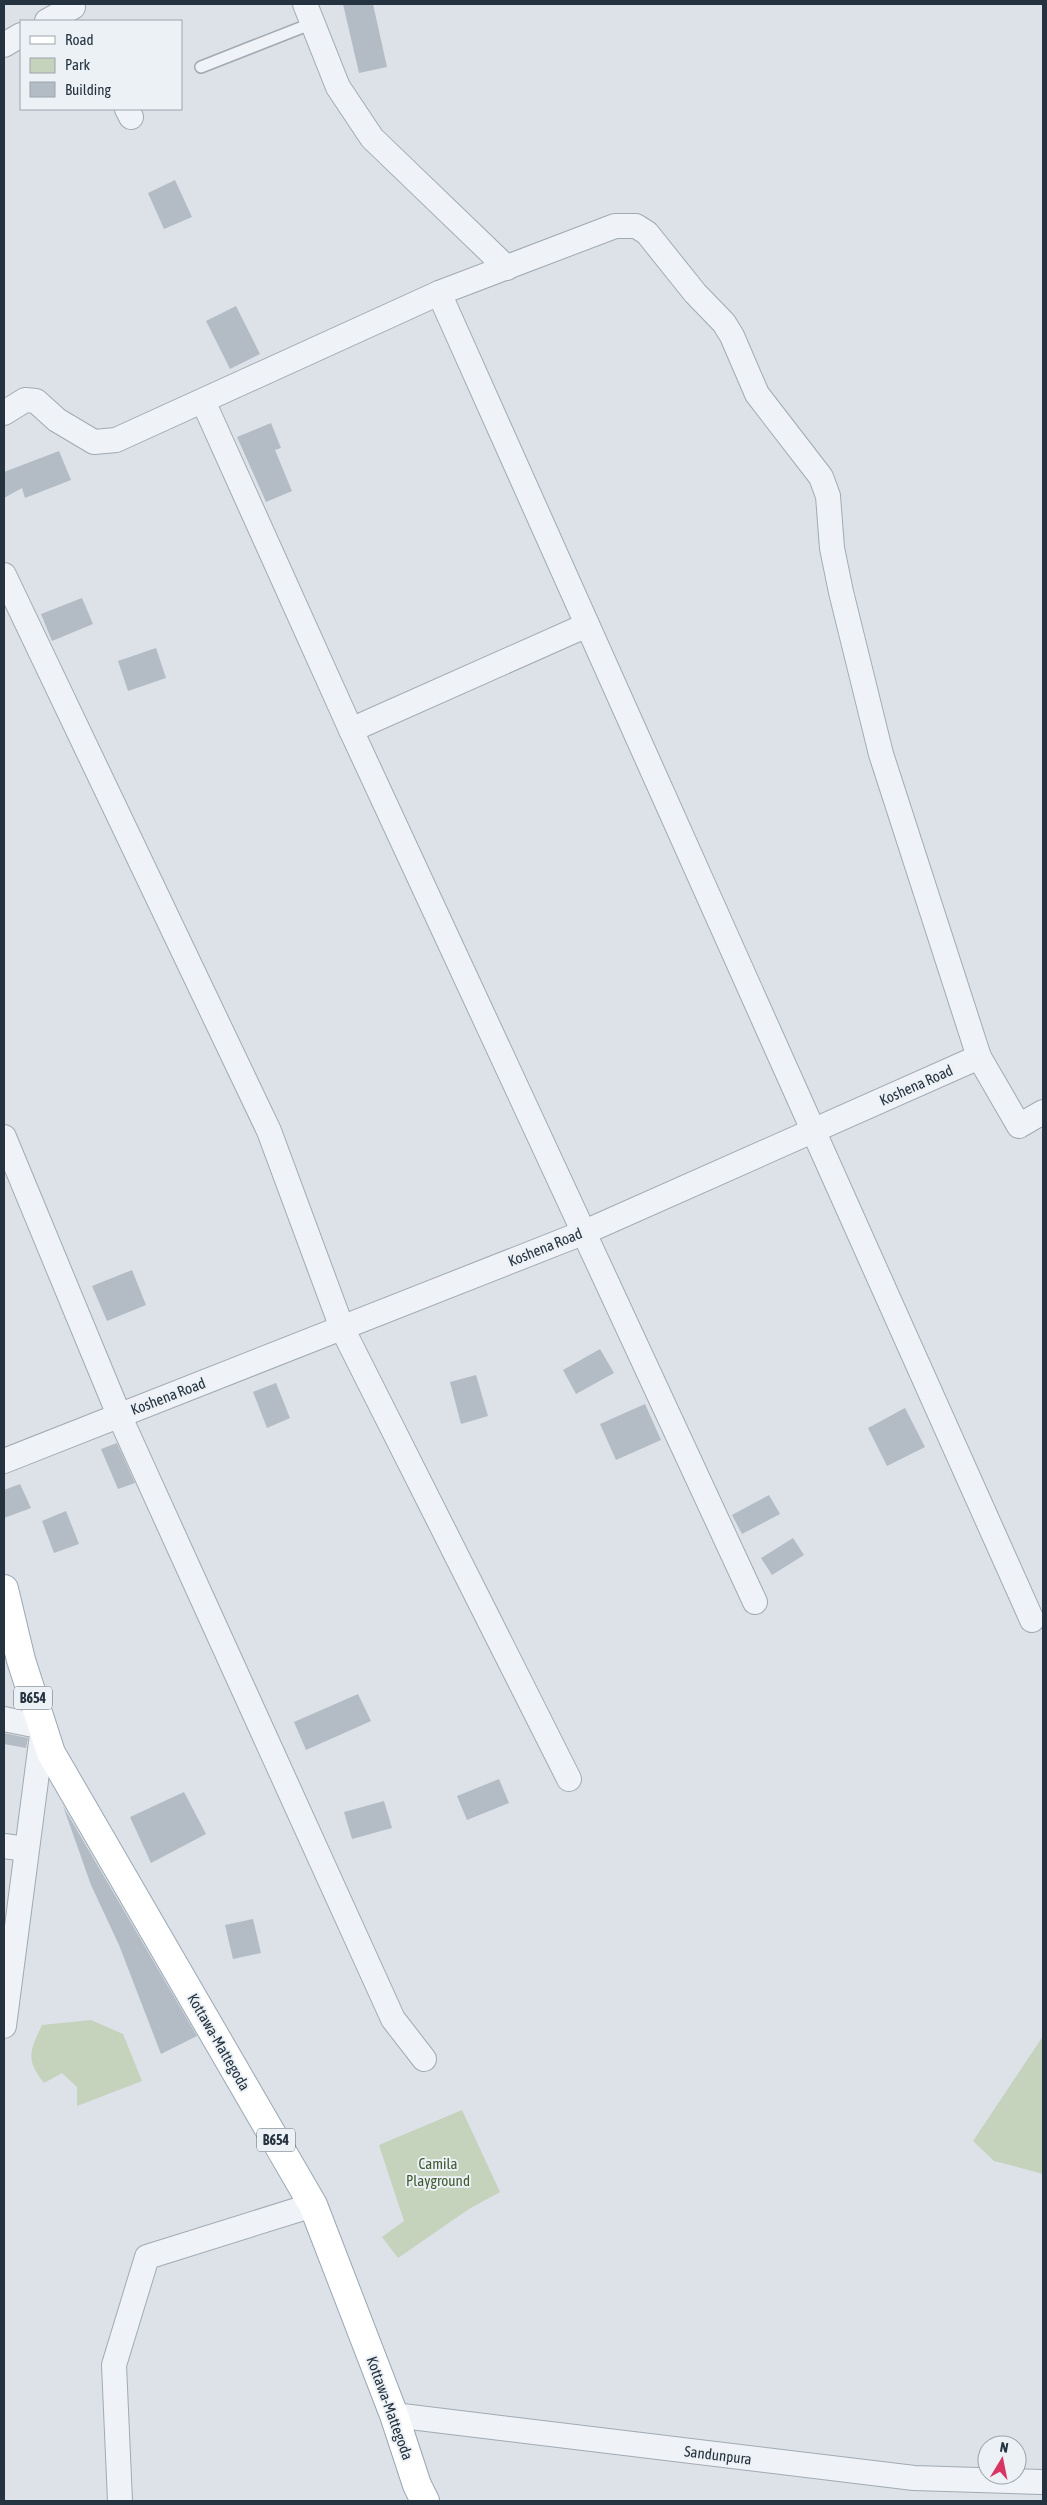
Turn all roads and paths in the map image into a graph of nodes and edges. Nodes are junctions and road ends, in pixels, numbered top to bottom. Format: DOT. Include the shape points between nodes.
graph roads {
  1 [pos="75,11"];
  2 [pos="309,13"];
  3 [pos="51,20"];
  4 [pos="20,36"];
  5 [pos="4,45"];
  6 [pos="200,67"];
  7 [pos="507,268"];
  8 [pos="439,293"];
  9 [pos="203,401"];
  10 [pos="4,413"];
  11 [pos="4,575"];
  12 [pos="587,625"];
  13 [pos="351,730"];
  14 [pos="979,1057"];
  15 [pos="1043,1112"];
  16 [pos="812,1131"];
  17 [pos="4,1137"];
  18 [pos="585,1232"];
  19 [pos="342,1328"];
  20 [pos="120,1415"];
  21 [pos="4,1461"];
  22 [pos="4,1589"];
  23 [pos="755,1602"];
  24 [pos="1032,1620"];
  25 [pos="4,1719"];
  26 [pos="43,1727"];
  27 [pos="568,1779"];
  28 [pos="15,1848"];
  29 [pos="4,2026"];
  30 [pos="424,2058"];
  31 [pos="313,2204"];
  32 [pos="394,2415"];
  33 [pos="1043,2482"];
  34 [pos="120,2501"];
  35 [pos="425,2501"];
  1 -- 3 [label="street"];
  2 -- 6 [label="lane"];
  2 -- 7 [label="street" via="338,87 372,138"];
  4 -- 5 [label="street"];
  7 -- 8 [label="street"];
  7 -- 14 [label="street" via="615,226 636,226 647,233 695,293 724,323 757,394 821,477 828,496 832,548 839,583 881,754"];
  8 -- 9 [label="street"];
  8 -- 12 [label="street"];
  9 -- 10 [label="street" via="116,440 94,442 57,420 36,401 25,400"];
  9 -- 13 [label="street"];
  11 -- 19 [label="street" via="269,1131"];
  12 -- 13 [label="street"];
  12 -- 16 [label="street"];
  13 -- 18 [label="street"];
  14 -- 15 [label="street" via="1020,1126"];
  14 -- 16 [label="street, Koshena Road"];
  16 -- 18 [label="street, Koshena Road"];
  16 -- 24 [label="street"];
  17 -- 20 [label="street"];
  18 -- 19 [label="street, Koshena Road"];
  18 -- 23 [label="street"];
  19 -- 20 [label="street, Koshena Road"];
  19 -- 27 [label="street"];
  20 -- 21 [label="street, Koshena Road"];
  20 -- 30 [label="street" via="393,2019"];
  22 -- 26 [label="main road, Kottawa-Mattegoda / B654" via="21,1660"];
  25 -- 26 [label="street"];
  26 -- 28 [label="street"];
  26 -- 31 [label="main road, Kottawa-Mattegoda / B654" via="51,1753 78,1802"];
  28 -- 29 [label="street"];
  31 -- 32 [label="main road, Kottawa-Mattegoda / B654"];
  31 -- 34 [label="street" via="148,2257 114,2364"];
  32 -- 33 [label="street, Sandunpura" via="914,2478"];
  32 -- 35 [label="main road, Kottawa-Mattegoda / B654"];
}
